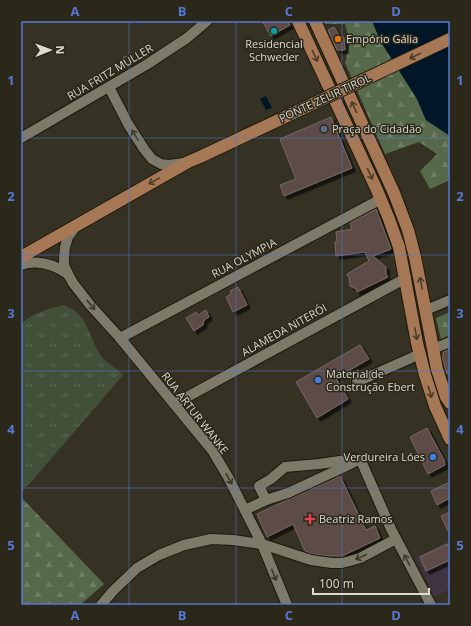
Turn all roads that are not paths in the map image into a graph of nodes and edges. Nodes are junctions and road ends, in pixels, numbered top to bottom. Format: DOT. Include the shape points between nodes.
graph roads {
  1 [pos="207,21"];
  2 [pos="298,21"];
  3 [pos="315,21"];
  4 [pos="450,39"];
  5 [pos="108,87"];
  6 [pos="333,95"];
  7 [pos="21,138"];
  8 [pos="203,156"];
  9 [pos="188,162"];
  10 [pos="381,199"];
  11 [pos="76,225"];
  12 [pos="21,257"];
  13 [pos="21,265"];
  14 [pos="68,274"];
  15 [pos="406,278"];
  16 [pos="450,300"];
  17 [pos="426,310"];
  18 [pos="120,338"];
  19 [pos="450,342"];
  20 [pos="433,349"];
  21 [pos="420,354"];
  22 [pos="357,382"];
  23 [pos="450,403"];
  24 [pos="174,404"];
  25 [pos="450,439"];
  26 [pos="360,461"];
  27 [pos="266,500"];
  28 [pos="245,510"];
  29 [pos="396,539"];
  30 [pos="262,544"];
  31 [pos="101,605"];
  32 [pos="287,605"];
  33 [pos="431,605"];
  1 -- 5 [label="street, RUA FRITZ MÜLLER" via="187,38"];
  2 -- 6 [label="main road, one-way"];
  17 -- 3 [label="main road, one-way" via="413,246 403,216"];
  4 -- 8 [label="main road, PONTE ZELIR TIROL, one-way, bridge"];
  5 -- 7 [label="street, RUA FRITZ MÜLLER"];
  9 -- 5 [label="street, one-way" via="170,165 152,160"];
  6 -- 8 [label="street"];
  6 -- 10 [label="main road, one-way"];
  8 -- 9 [label="main road, PONTE ZELIR TIROL"];
  9 -- 11 [label="main road, PONTE ZELIR TIROL, one-way"];
  10 -- 15 [label="main road" via="397,241"];
  10 -- 18 [label="street, RUA OLYMPIA"];
  11 -- 12 [label="main road, PONTE ZELIR TIROL"];
  11 -- 14 [label="street, RUA ARTUR WANKE" via="65,247 64,265"];
  13 -- 14 [label="street, RUA ARTUR WANKE" via="48,264"];
  14 -- 18 [label="street, RUA ARTUR WANKE, one-way" via="90,305"];
  15 -- 21 [label="main road, one-way"];
  15 -- 24 [label="street, ALAMEDA NITERÓI"];
  16 -- 17 [label="street"];
  17 -- 20 [label="main road"];
  18 -- 24 [label="street, RUA ARTUR WANKE"];
  19 -- 20 [label="street"];
  20 -- 21 [label="main road"];
  20 -- 23 [label="main road" via="437,369"];
  21 -- 22 [label="street"];
  21 -- 25 [label="main road, one-way" via="435,406"];
  24 -- 28 [label="street, RUA ARTUR WANKE, one-way" via="212,450"];
  26 -- 27 [label="street"];
  26 -- 27 [label="street" via="354,459 285,467 259,486"];
  26 -- 29 [label="street"];
  27 -- 28 [label="street"];
  28 -- 30 [label="street, RUA ARTUR WANKE"];
  29 -- 30 [label="street, one-way" via="360,558 342,563 311,560"];
  33 -- 29 [label="street, one-way"];
  30 -- 31 [label="street" via="211,539 184,545 159,555 137,568"];
  30 -- 32 [label="street, RUA ARTUR WANKE, one-way"];
}
